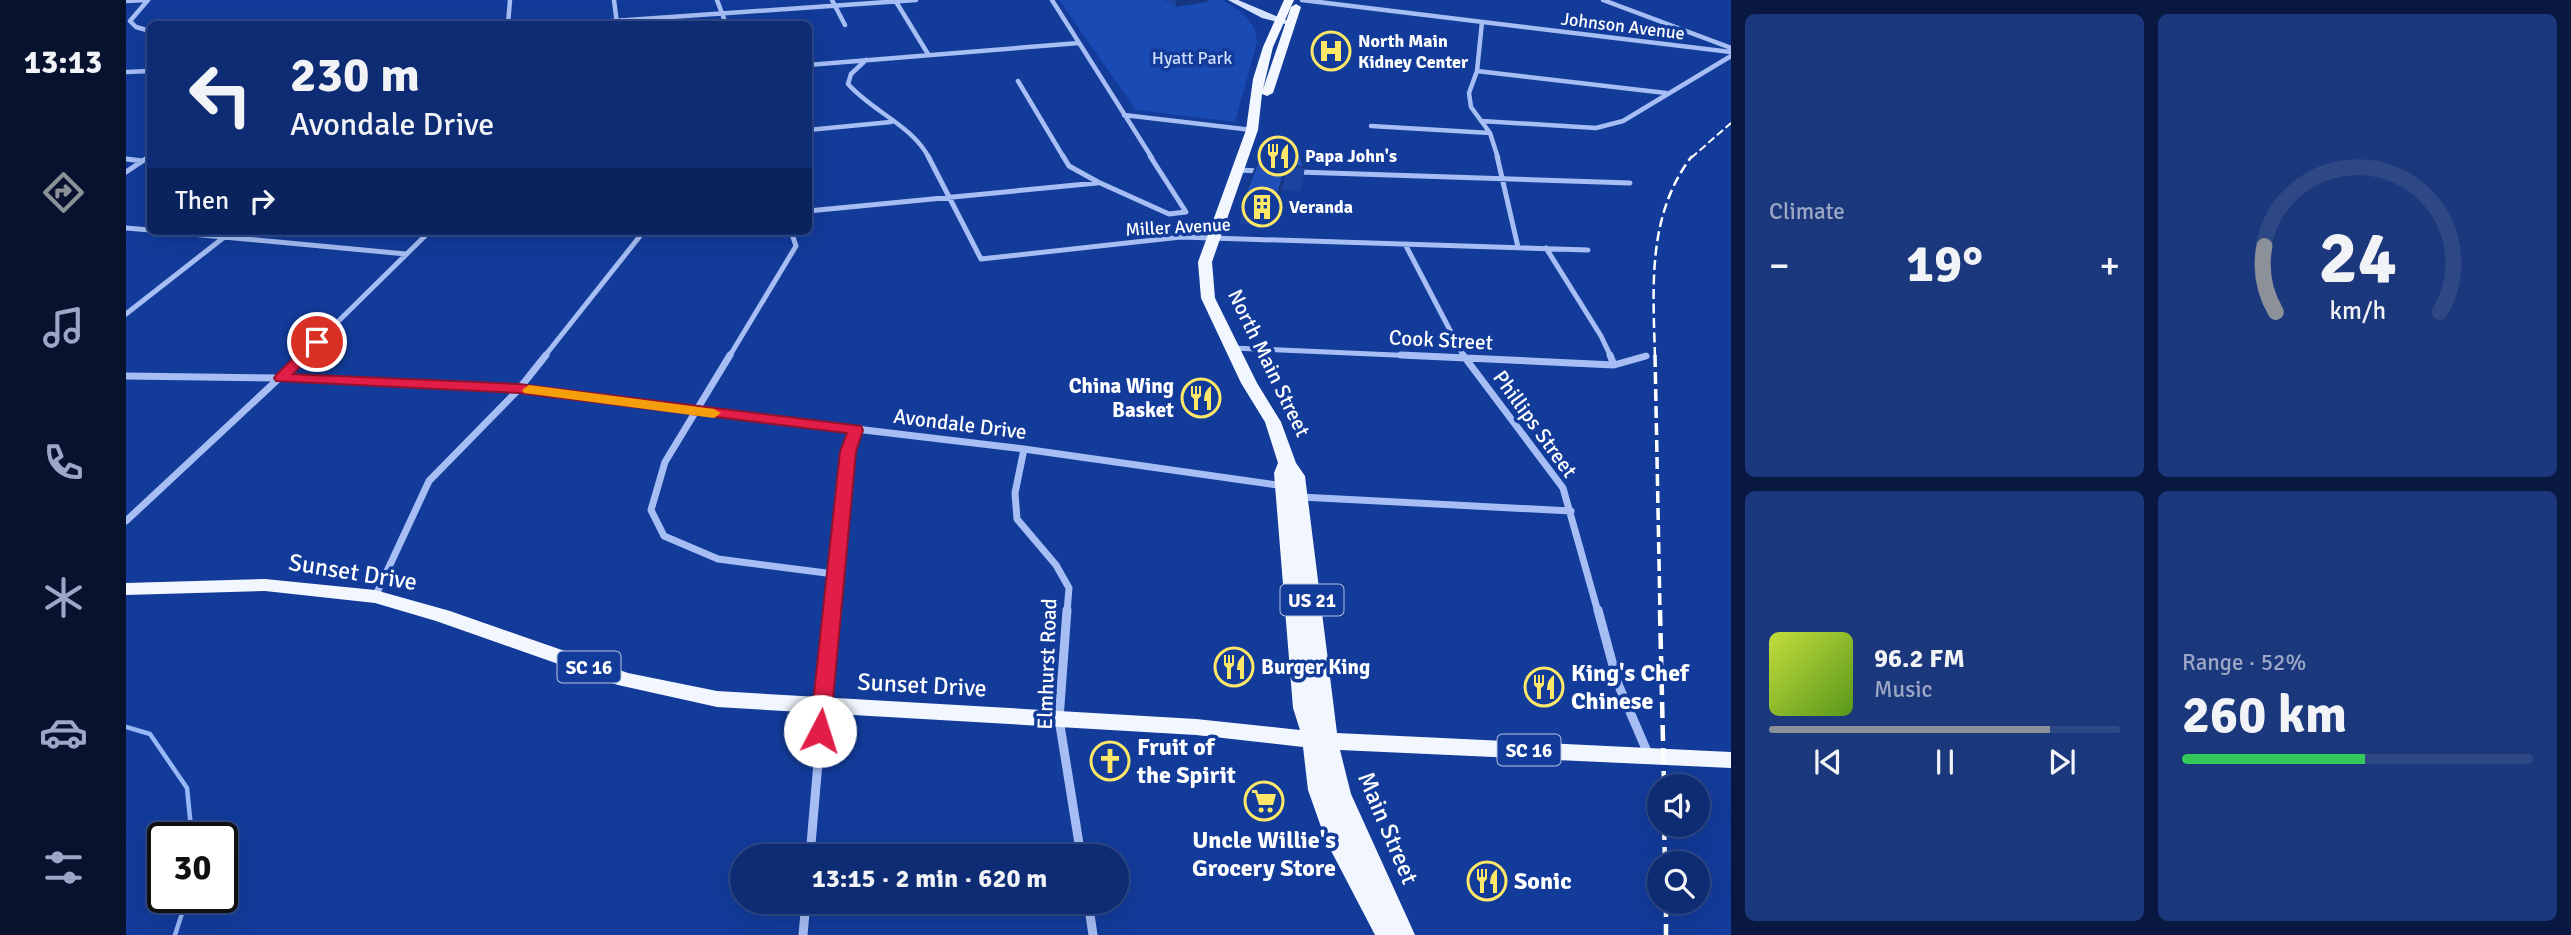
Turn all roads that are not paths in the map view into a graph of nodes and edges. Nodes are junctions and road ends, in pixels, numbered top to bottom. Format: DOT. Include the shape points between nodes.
graph roads {
  1 [pos="147,0"];
  2 [pos="510,0"];
  3 [pos="614,0"];
  4 [pos="718,0"];
  5 [pos="832,0"];
  6 [pos="916,0"];
  7 [pos="1052,0"];
  8 [pos="1232,0"];
  9 [pos="1289,0"];
  10 [pos="1300,0"];
  11 [pos="1603,0"];
  12 [pos="126,1"];
  13 [pos="896,1"];
  14 [pos="836,6"];
  15 [pos="722,14"];
  16 [pos="508,21"];
  17 [pos="617,21"];
  18 [pos="640,21"];
  19 [pos="725,21"];
  20 [pos="1283,22"];
  21 [pos="1482,22"];
  22 [pos="845,25"];
  23 [pos="147,31"];
  24 [pos="1079,43"];
  25 [pos="1731,52"];
  26 [pos="928,54"];
  27 [pos="866,60"];
  28 [pos="812,65"];
  29 [pos="147,71"];
  30 [pos="1477,71"];
  31 [pos="126,72"];
  32 [pos="1018,81"];
  33 [pos="1666,93"];
  34 [pos="1124,115"];
  35 [pos="1481,121"];
  36 [pos="892,122"];
  37 [pos="1371,125"];
  38 [pos="1252,127"];
  39 [pos="812,130"];
  40 [pos="1490,133"];
  41 [pos="147,158"];
  42 [pos="126,159"];
  43 [pos="144,161"];
  44 [pos="1237,170"];
  45 [pos="1275,171"];
  46 [pos="126,172"];
  47 [pos="1287,172"];
  48 [pos="1504,177"];
  49 [pos="1098,183"];
  50 [pos="1630,183"];
  51 [pos="950,199"];
  52 [pos="812,211"];
  53 [pos="126,228"];
  54 [pos="147,230"];
  55 [pos="202,235"];
  56 [pos="227,235"];
  57 [pos="426,235"];
  58 [pos="641,235"];
  59 [pos="793,235"];
  60 [pos="224,237"];
  61 [pos="1215,237"];
  62 [pos="1405,244"];
  63 [pos="1518,247"];
  64 [pos="1546,248"];
  65 [pos="1588,250"];
  66 [pos="407,254"];
  67 [pos="126,314"];
  68 [pos="1232,348"];
  69 [pos="1646,356"];
  70 [pos="1464,358"];
  71 [pos="1614,365"];
  72 [pos="126,376"];
  73 [pos="281,378"];
  74 [pos="519,389"];
  75 [pos="698,412"];
  76 [pos="856,430"];
  77 [pos="1024,449"];
  78 [pos="1293,492"];
  79 [pos="1571,511"];
  80 [pos="126,521"];
  81 [pos="834,574"];
  82 [pos="126,589"];
  83 [pos="375,597"];
  84 [pos="822,706"];
  85 [pos="1059,719"];
  86 [pos="1320,739"];
  87 [pos="1650,756"];
  88 [pos="1731,761"];
  89 [pos="811,844"];
  90 [pos="1079,844"];
  91 [pos="805,914"];
  92 [pos="1090,914"];
  93 [pos="803,935"];
  94 [pos="1093,935"];
  95 [pos="1388,935"];
  96 [pos="1402,935"];
  1 -- 12 [label="street"];
  1 -- 23 [label="street" via="130,21"];
  2 -- 16 [label="street"];
  3 -- 17 [label="street"];
  4 -- 15 [label="street"];
  5 -- 14 [label="street"];
  6 -- 13 [label="street"];
  7 -- 24 [label="street"];
  8 -- 20 [label="main road"];
  9 -- 20 [label="main road, North Main Street / US 21"];
  10 -- 20 [label="main road, North Main Street / US 21"];
  10 -- 21 [label="street, Johnson Avenue"];
  11 -- 25 [label="street"];
  13 -- 14 [label="street"];
  13 -- 26 [label="street"];
  14 -- 15 [label="street"];
  14 -- 22 [label="street"];
  15 -- 18 [label="street"];
  15 -- 19 [label="street"];
  20 -- 38 [label="main road, North Main Street / US 21" via="1261,114"];
  21 -- 25 [label="street, Johnson Avenue"];
  21 -- 30 [label="street"];
  24 -- 26 [label="street"];
  24 -- 34 [label="street"];
  25 -- 33 [label="street"];
  26 -- 27 [label="street"];
  27 -- 28 [label="street"];
  27 -- 36 [label="street" via="848,83 864,102"];
  29 -- 31 [label="street"];
  30 -- 33 [label="street"];
  30 -- 35 [label="street" via="1469,93 1471,107"];
  32 -- 49 [label="street" via="1069,166"];
  33 -- 35 [label="street" via="1623,121 1596,128"];
  34 -- 38 [label="street"];
  34 -- 49 [label="street" via="1186,212 1168,214"];
  35 -- 40 [label="street"];
  36 -- 39 [label="street"];
  36 -- 51 [label="street" via="920,140"];
  37 -- 40 [label="street"];
  38 -- 44 [label="main road, North Main Street / US 21"];
  40 -- 48 [label="street"];
  41 -- 43 [label="street"];
  42 -- 43 [label="street"];
  43 -- 46 [label="street"];
  44 -- 45 [label="street"];
  44 -- 61 [label="main road, North Main Street / US 21"];
  47 -- 48 [label="street"];
  48 -- 50 [label="street"];
  48 -- 63 [label="street"];
  49 -- 51 [label="street"];
  51 -- 52 [label="street"];
  51 -- 61 [label="street, Miller Avenue" via="981,259"];
  53 -- 54 [label="street"];
  55 -- 60 [label="street"];
  56 -- 60 [label="street"];
  57 -- 66 [label="street"];
  58 -- 74 [label="street"];
  59 -- 75 [label="street" via="796,246"];
  60 -- 66 [label="street"];
  60 -- 67 [label="street"];
  61 -- 62 [label="street, Miller Avenue"];
  61 -- 68 [label="main road, North Main Street / US 21" via="1205,262 1205,285"];
  62 -- 63 [label="street, Miller Avenue"];
  62 -- 70 [label="street, Phillips Street"];
  63 -- 64 [label="street, Miller Avenue"];
  64 -- 65 [label="street, Miller Avenue"];
  64 -- 71 [label="street"];
  66 -- 73 [label="street"];
  68 -- 70 [label="street, Cook Street"];
  68 -- 78 [label="main road, North Main Street / US 21" via="1273,422 1287,463 1283,473"];
  69 -- 71 [label="street, Cook Street"];
  70 -- 71 [label="street, Cook Street"];
  70 -- 79 [label="street, Phillips Street" via="1555,476"];
  72 -- 73 [label="street, Avondale Drive"];
  73 -- 74 [label="street, Avondale Drive"];
  73 -- 80 [label="street"];
  74 -- 75 [label="street, Avondale Drive"];
  74 -- 83 [label="street" via="429,481"];
  75 -- 76 [label="street, Avondale Drive"];
  75 -- 81 [label="street" via="665,462 651,510 664,536 718,559"];
  76 -- 77 [label="street, Avondale Drive"];
  76 -- 81 [label="street" via="848,452"];
  77 -- 78 [label="street, Avondale Drive"];
  77 -- 85 [label="street, Elmhurst Road" via="1015,493 1017,519 1069,588"];
  78 -- 79 [label="street, Avondale Drive"];
  78 -- 86 [label="main road, North Main Street / US 21" via="1304,708"];
  79 -- 87 [label="street, Phillips Street" via="1618,684"];
  81 -- 84 [label="street"];
  82 -- 83 [label="main road, Sunset Drive / SC 16" via="265,585"];
  83 -- 84 [label="main road, Sunset Drive / SC 16" via="625,680 717,699"];
  84 -- 85 [label="main road, Sunset Drive / SC 16"];
  84 -- 89 [label="street"];
  85 -- 86 [label="main road, Sunset Drive / SC 16"];
  85 -- 90 [label="street, Elmhurst Road"];
  86 -- 87 [label="main road, Sunset Drive / SC 16"];
  86 -- 95 [label="main road, North Main Street / US 21" via="1319,790 1338,841"];
  86 -- 96 [label="main road, Main Street / US 21" via="1339,794"];
  87 -- 88 [label="main road, Sunset Drive / SC 16"];
  91 -- 93 [label="street"];
  92 -- 94 [label="street"];
}
